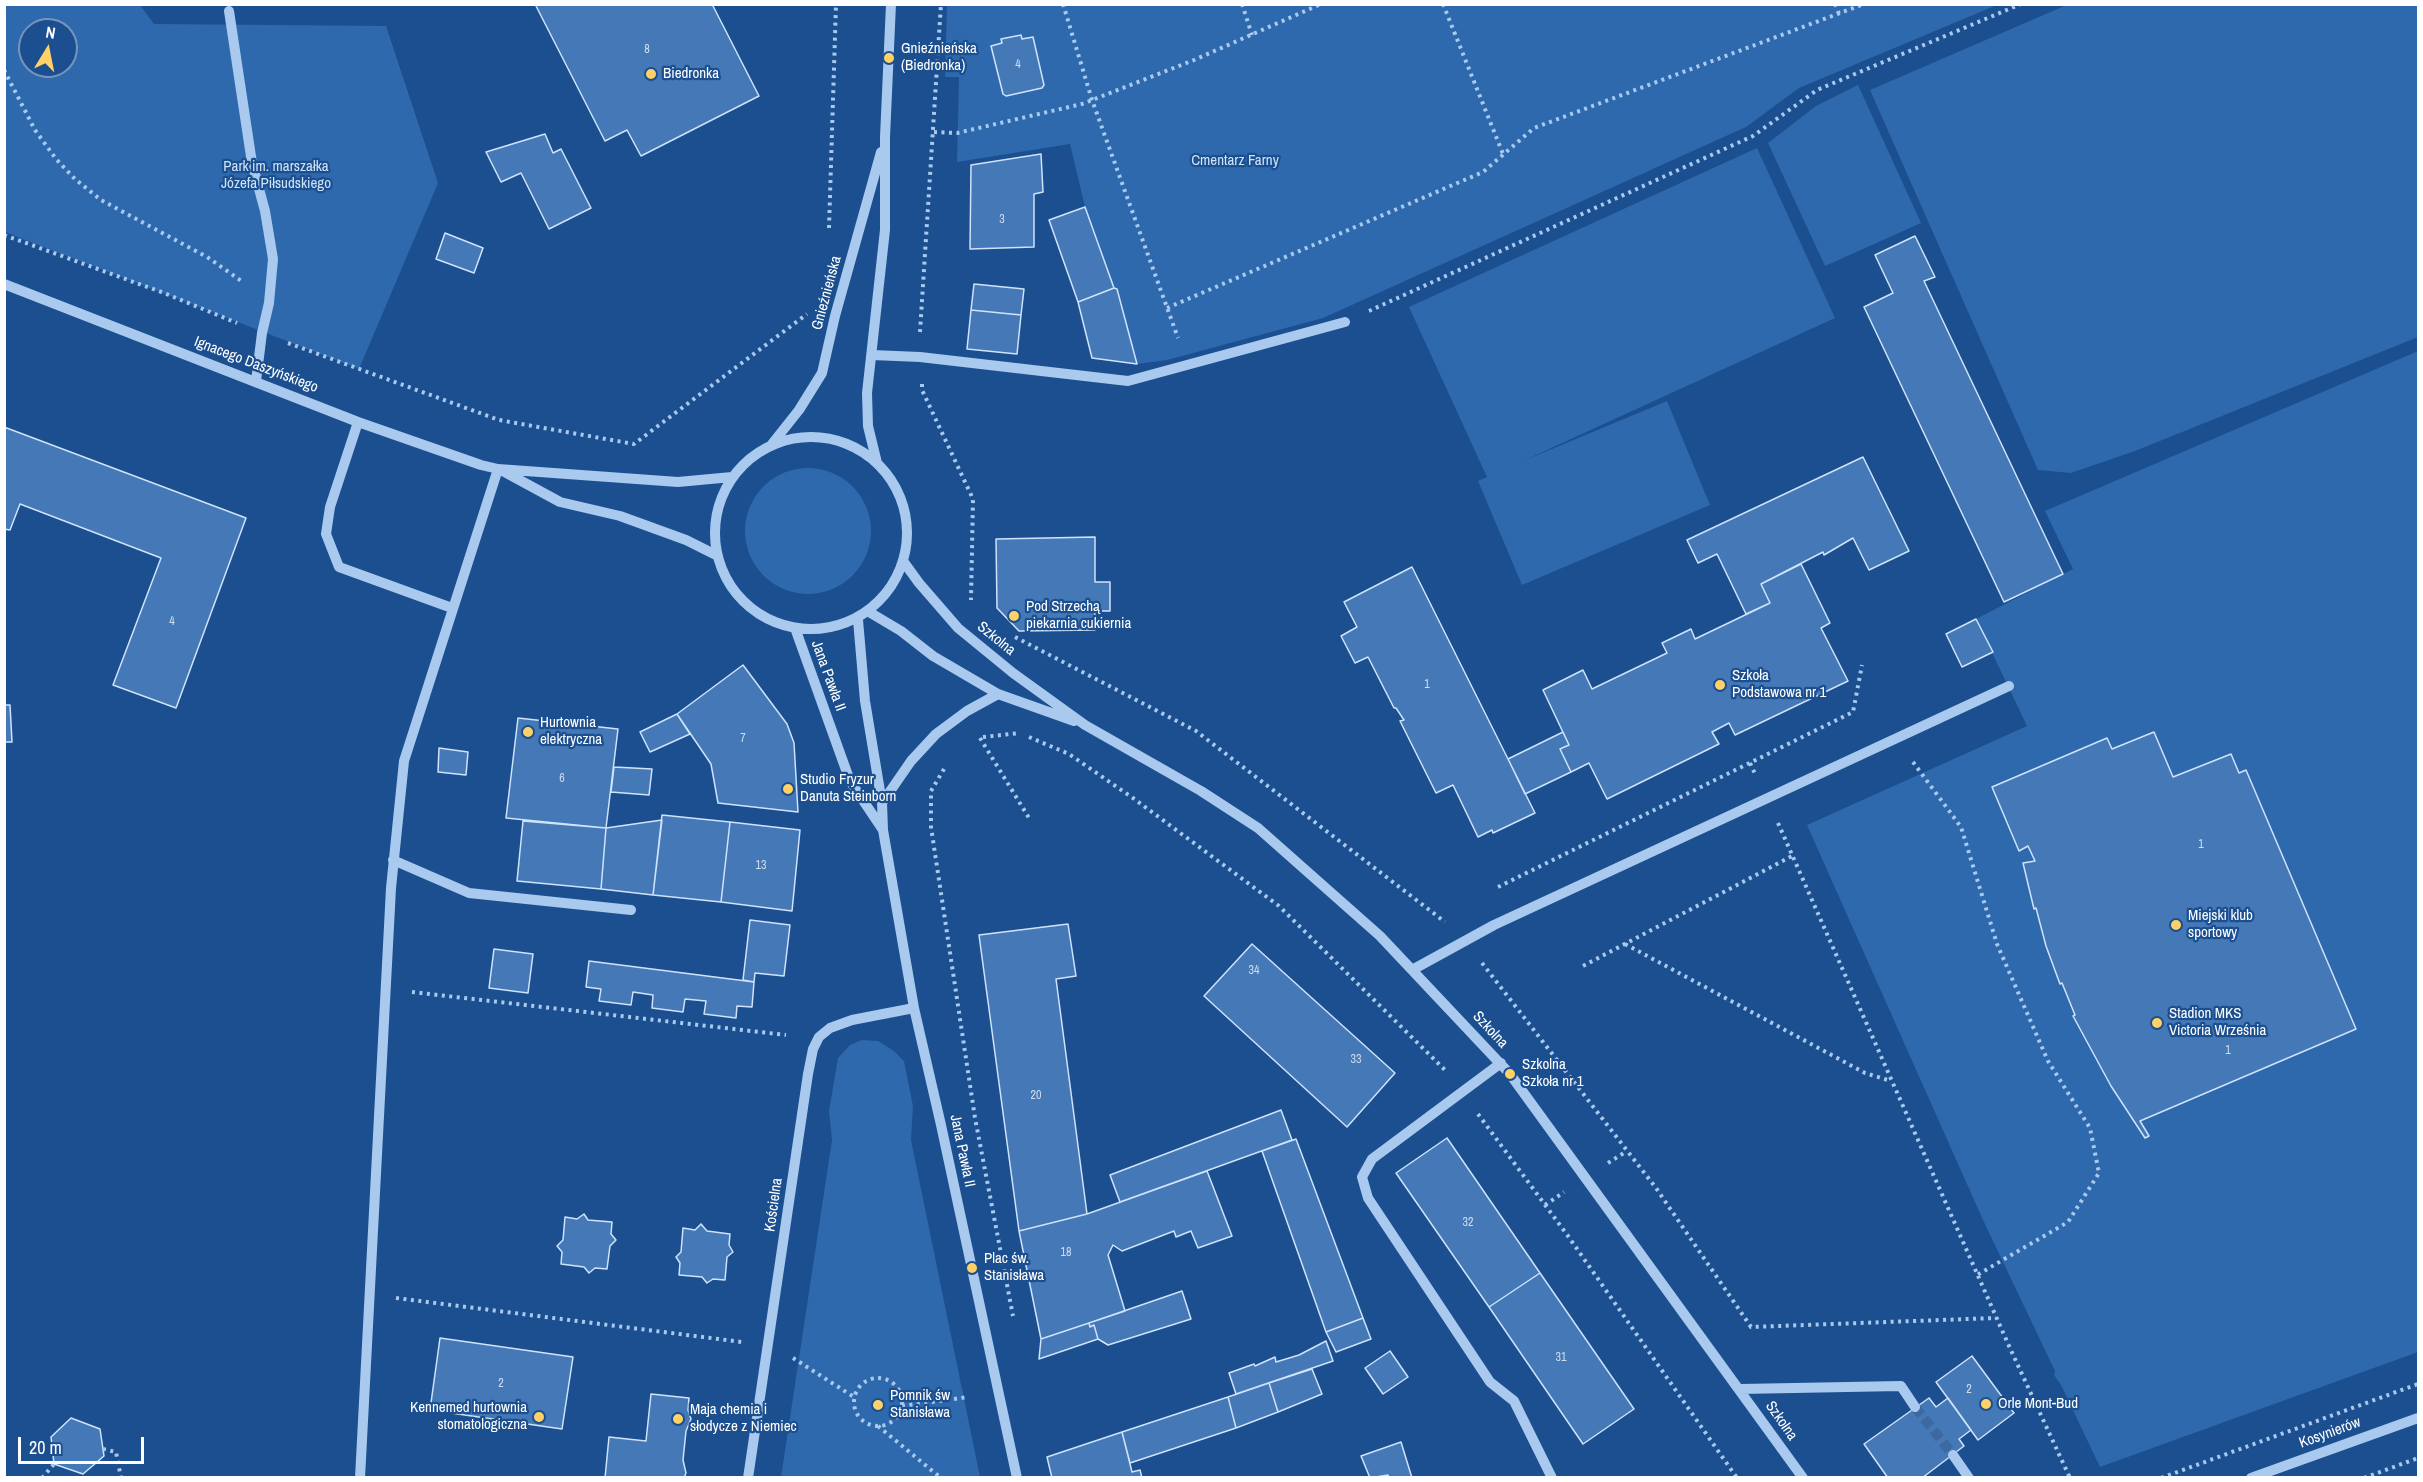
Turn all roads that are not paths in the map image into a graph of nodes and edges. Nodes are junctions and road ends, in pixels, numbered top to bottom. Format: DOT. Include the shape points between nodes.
graph roads {
  1 [pos="891,4"];
  2 [pos="229,11"];
  3 [pos="885,137"];
  4 [pos="4,284"];
  5 [pos="1344,322"];
  6 [pos="872,356"];
  7 [pos="256,381"];
  8 [pos="358,422"];
  9 [pos="772,444"];
  10 [pos="877,463"];
  11 [pos="498,469"];
  12 [pos="732,477"];
  13 [pos="716,555"];
  14 [pos="903,561"];
  15 [pos="452,608"];
  16 [pos="869,612"];
  17 [pos="858,620"];
  18 [pos="795,628"];
  19 [pos="2008,686"];
  20 [pos="998,694"];
  21 [pos="1085,725"];
  22 [pos="882,803"];
  23 [pos="883,830"];
  24 [pos="393,860"];
  25 [pos="631,910"];
  26 [pos="1412,970"];
  27 [pos="914,1008"];
  28 [pos="1500,1063"];
  29 [pos="1740,1389"];
  30 [pos="1915,1407"];
  31 [pos="2418,1418"];
  32 [pos="1953,1455"];
  33 [pos="360,1478"];
  34 [pos="748,1478"];
  35 [pos="1017,1478"];
  36 [pos="1552,1478"];
  37 [pos="1803,1478"];
  38 [pos="1969,1478"];
  39 [pos="2251,1478"];
  1 -- 3 [label="street, Gnieźnieńska"];
  2 -- 7 [label="street" via="252,163 266,211 273,259"];
  3 -- 6 [label="street, Gnieźnieńska" via="885,230"];
  3 -- 9 [label="street, Gnieźnieńska" via="822,373 800,410"];
  4 -- 7 [label="street, Ignacego Daszyńskiego"];
  5 -- 6 [label="street" via="1128,381 920,357"];
  6 -- 10 [label="street, Gnieźnieńska" via="868,415"];
  7 -- 8 [label="street, Ignacego Daszyńskiego"];
  8 -- 11 [label="street, Ignacego Daszyńskiego"];
  8 -- 15 [label="street" via="330,507 326,534 339,567"];
  9 -- 10 [label="street" via="800,436 828,438 854,446"];
  9 -- 12 [label="street" via="750,457"];
  10 -- 14 [label="street" via="894,483 904,508 908,534"];
  11 -- 12 [label="street, Ignacego Daszyńskiego" via="678,482"];
  11 -- 13 [label="street, Ignacego Daszyńskiego" via="560,502 620,516"];
  11 -- 15 [label="street"];
  12 -- 13 [label="street" via="719,501 714,527"];
  13 -- 18 [label="street" via="726,581 744,603 768,620"];
  14 -- 16 [label="street" via="893,582"];
  14 -- 21 [label="street, Szkolna" via="958,628"];
  15 -- 24 [label="street" via="404,761"];
  16 -- 17 [label="street"];
  16 -- 20 [label="street, Szkolna"];
  17 -- 18 [label="street" via="818,629"];
  17 -- 22 [label="street, Jana Pawła II" via="865,701"];
  18 -- 23 [label="street, Jana Pawła II" via="850,781"];
  19 -- 26 [label="street" via="1494,925"];
  20 -- 21 [label="street, Szkolna"];
  20 -- 22 [label="street" via="936,734 911,761"];
  21 -- 26 [label="street, Szkolna" via="1258,828 1380,936"];
  22 -- 23 [label="street, Jana Pawła II"];
  23 -- 27 [label="street, Jana Pawła II"];
  24 -- 25 [label="street" via="469,893"];
  24 -- 33 [label="street"];
  26 -- 28 [label="street, Szkolna"];
  27 -- 34 [label="street, Kościelna" via="830,1028 813,1049"];
  27 -- 35 [label="street, Jana Pawła II"];
  28 -- 29 [label="street, Szkolna"];
  28 -- 36 [label="street" via="1372,1159 1362,1177 1368,1198 1490,1382 1514,1401"];
  29 -- 30 [label="street" via="1901,1386"];
  29 -- 37 [label="street, Szkolna"];
  31 -- 39 [label="street, Kosynierów"];
  32 -- 38 [label="street"];
}
